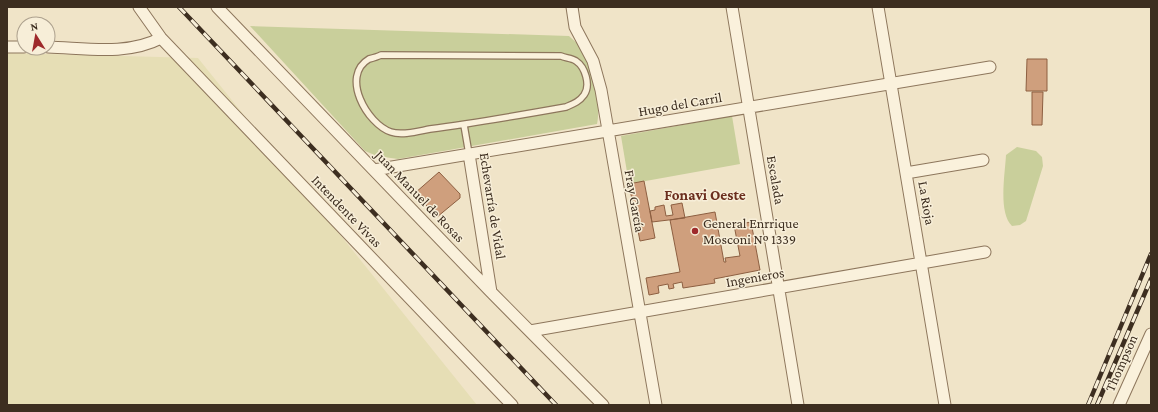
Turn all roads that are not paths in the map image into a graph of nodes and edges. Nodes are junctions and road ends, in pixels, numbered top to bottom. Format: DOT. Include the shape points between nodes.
graph roads {
  1 [pos="139,7"];
  2 [pos="217,7"];
  3 [pos="572,7"];
  4 [pos="732,7"];
  5 [pos="878,7"];
  6 [pos="161,38"];
  7 [pos="56,48"];
  8 [pos="990,67"];
  9 [pos="891,83"];
  10 [pos="748,107"];
  11 [pos="464,125"];
  12 [pos="608,131"];
  13 [pos="469,154"];
  14 [pos="983,160"];
  15 [pos="374,170"];
  16 [pos="906,173"];
  17 [pos="985,252"];
  18 [pos="922,263"];
  19 [pos="779,288"];
  20 [pos="491,292"];
  21 [pos="640,312"];
  22 [pos="530,332"];
  23 [pos="1151,334"];
  24 [pos="512,405"];
  25 [pos="603,405"];
  26 [pos="656,405"];
  27 [pos="798,405"];
  28 [pos="945,405"];
  29 [pos="1119,405"];
  1 -- 6 [label="street, Intendente Vivas"];
  2 -- 15 [label="street, Juan Manuel de Rosas"];
  3 -- 12 [label="street, Fray García" via="576,27 593,61"];
  4 -- 10 [label="street, Escalada"];
  5 -- 9 [label="street, La Rioja"];
  6 -- 7 [label="street" via="146,46 127,49"];
  6 -- 24 [label="street, Intendente Vivas"];
  8 -- 9 [label="street, Hugo del Carril"];
  9 -- 10 [label="street, Hugo del Carril"];
  9 -- 16 [label="street, La Rioja"];
  10 -- 12 [label="street, Hugo del Carril"];
  10 -- 19 [label="street, Escalada"];
  11 -- 11 [label="lane" via="392,133 368,114 359,99 356,83 360,69 368,60 381,55 560,56 576,61 584,69 587,82 585,94 577,102 566,107"];
  11 -- 13 [label="lane, Echevarría de Vidal"];
  12 -- 13 [label="street, Hugo del Carril"];
  12 -- 21 [label="street, Fray García"];
  13 -- 15 [label="street, Hugo del Carril"];
  13 -- 20 [label="street, Echevarría de Vidal"];
  14 -- 16 [label="street"];
  15 -- 20 [label="street, Juan Manuel de Rosas"];
  16 -- 18 [label="street, La Rioja"];
  17 -- 18 [label="street, Ingenieros"];
  18 -- 19 [label="street, Ingenieros"];
  18 -- 28 [label="street, La Rioja"];
  19 -- 21 [label="street, Ingenieros"];
  19 -- 27 [label="street, Escalada"];
  20 -- 22 [label="street, Juan Manuel de Rosas"];
  21 -- 22 [label="street, Ingenieros"];
  21 -- 26 [label="street, Fray García"];
  22 -- 25 [label="street, Juan Manuel de Rosas"];
  23 -- 29 [label="street, Thompson"];
}
